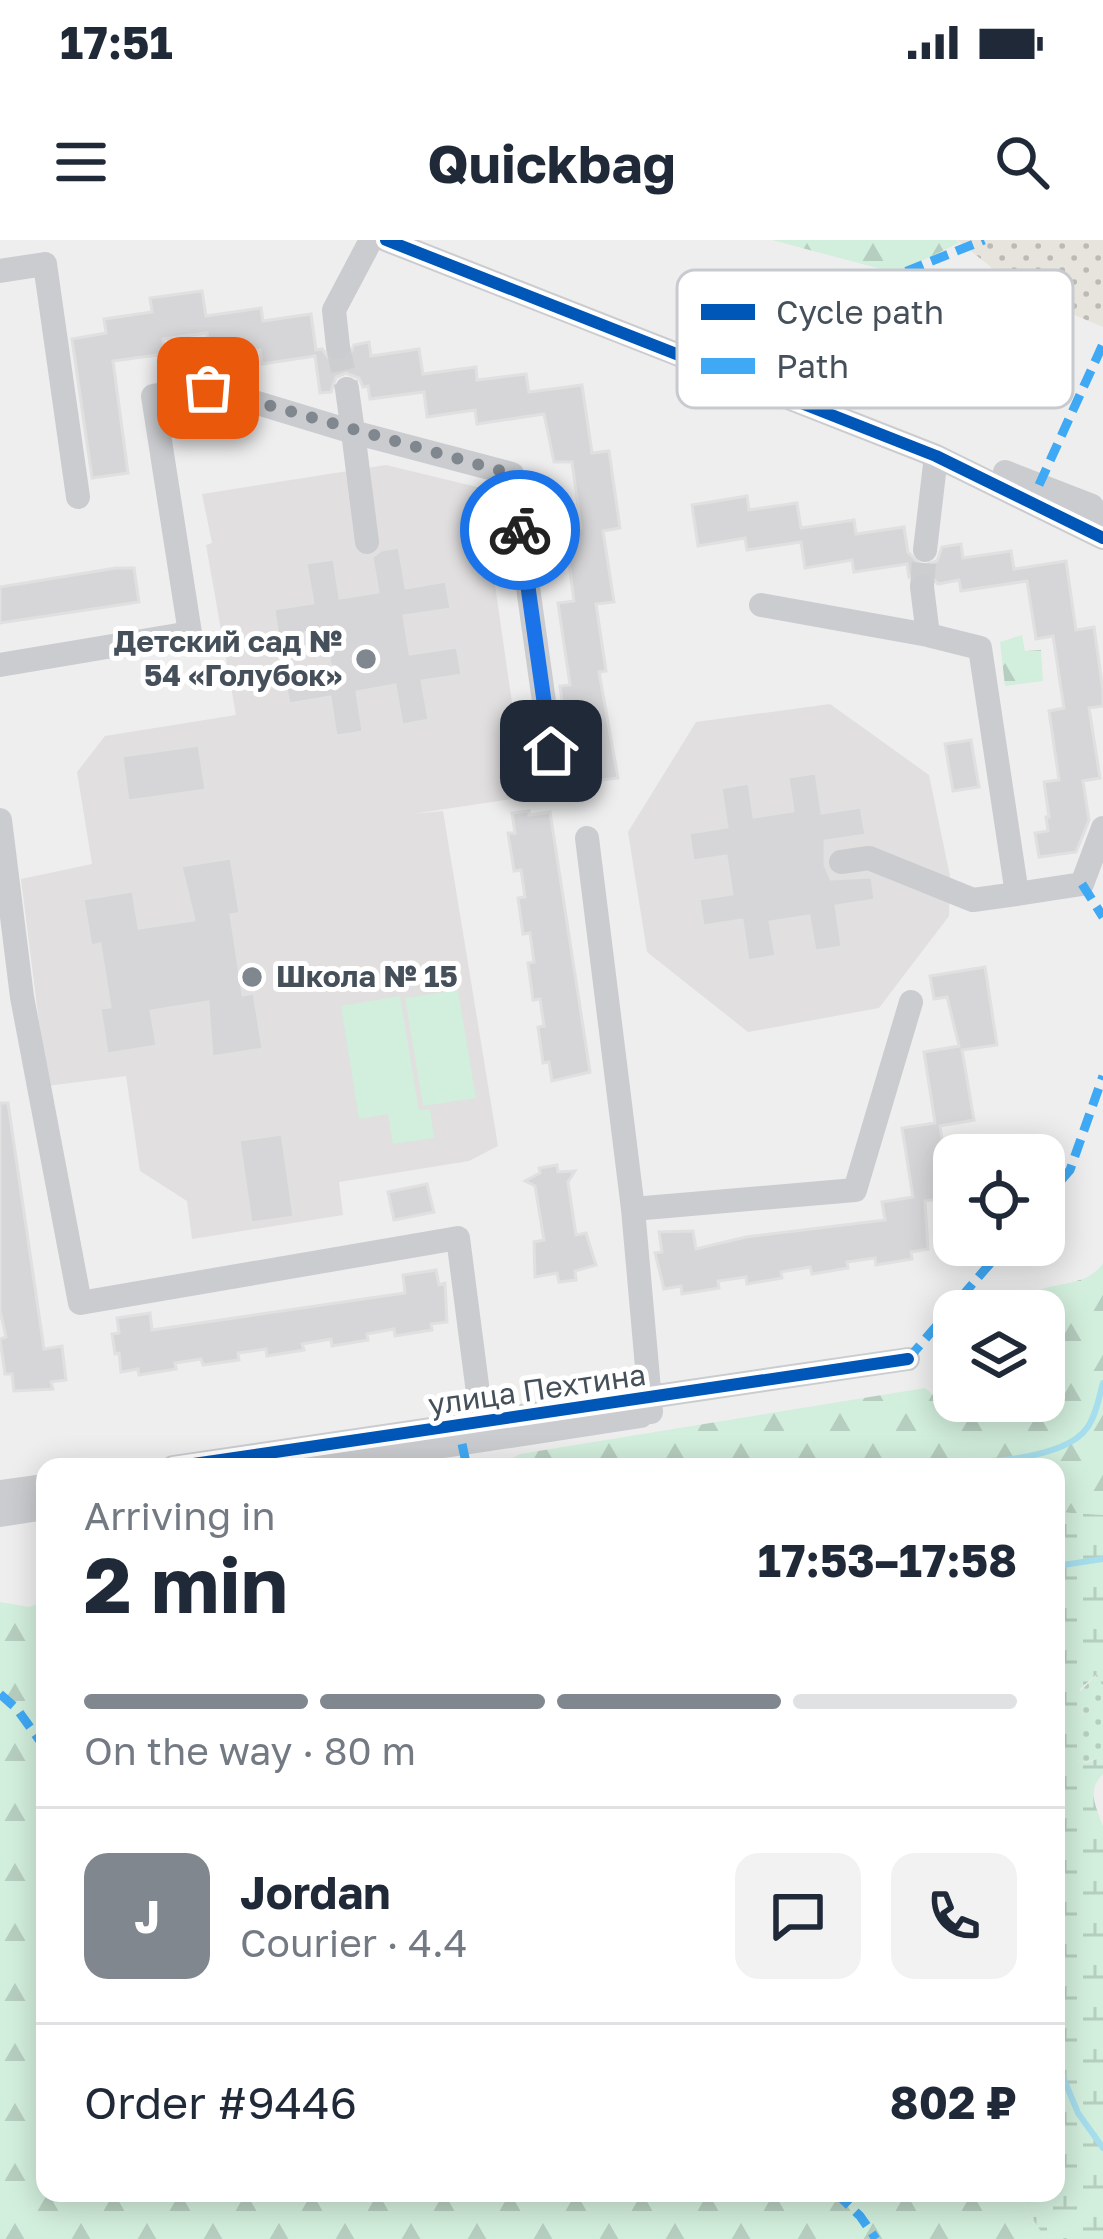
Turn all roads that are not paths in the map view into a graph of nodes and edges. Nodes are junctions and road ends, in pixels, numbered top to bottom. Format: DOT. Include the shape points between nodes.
graph roads {
  1 [pos="370,240"];
  2 [pos="386,240"];
  3 [pos="428,240"];
  4 [pos="0,271"];
  5 [pos="677,340"];
  6 [pos="338,347"];
  7 [pos="677,354"];
  8 [pos="347,389"];
  9 [pos="814,408"];
  10 [pos="847,408"];
  11 [pos="353,432"];
  12 [pos="936,456"];
  13 [pos="78,497"];
  14 [pos="1103,528"];
  15 [pos="1103,538"];
  16 [pos="367,542"];
  17 [pos="925,550"];
  18 [pos="922,586"];
  19 [pos="761,605"];
  20 [pos="928,635"];
  21 [pos="0,664"];
  22 [pos="551,751"];
  23 [pos="0,820"];
  24 [pos="1103,828"];
  25 [pos="587,838"];
  26 [pos="841,862"];
  27 [pos="1018,894"];
  28 [pos="11,998"];
  29 [pos="911,1002"];
  30 [pos="633,1209"];
  31 [pos="651,1406"];
  32 [pos="483,1431"];
  33 [pos="250,1458"];
  34 [pos="350,1458"];
  35 [pos="36,1487"];
  36 [pos="0,1492"];
  37 [pos="36,1509"];
  38 [pos="0,1515"];
  1 -- 6 [label="street" via="334,310"];
  2 -- 7 [label="street"];
  3 -- 5 [label="street"];
  4 -- 13 [label="street" via="45,264"];
  8 -- 11 [label="street"];
  9 -- 12 [label="street"];
  10 -- 14 [label="street" via="1092,506"];
  11 -- 16 [label="street"];
  11 -- 21 [label="street" via="208,388 153,396 190,633"];
  11 -- 22 [label="street" via="512,474"];
  12 -- 15 [label="street"];
  12 -- 17 [label="street"];
  18 -- 20 [label="street"];
  19 -- 20 [label="street"];
  20 -- 27 [label="street" via="980,648"];
  23 -- 28 [label="street"];
  24 -- 27 [label="street" via="1082,884"];
  25 -- 30 [label="street"];
  26 -- 27 [label="street" via="869,857 973,901"];
  28 -- 32 [label="street" via="80,1303 458,1238"];
  29 -- 30 [label="street" via="855,1190"];
  30 -- 31 [label="street"];
  31 -- 31 [label="street, улица Пехтина" via="908,1360"];
  31 -- 32 [label="street, улица Пехтина"];
  32 -- 33 [label="street, улица Пехтина"];
  32 -- 34 [label="street, улица Пехтина"];
  35 -- 36 [label="street"];
  37 -- 38 [label="street"];
}
